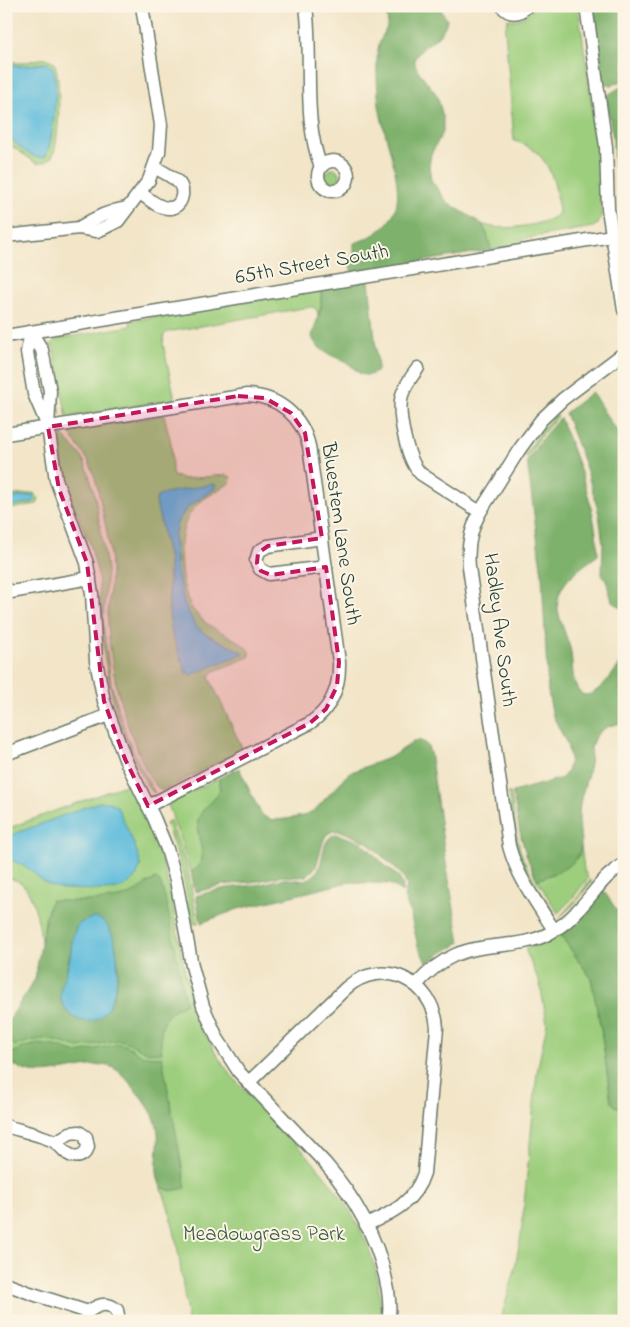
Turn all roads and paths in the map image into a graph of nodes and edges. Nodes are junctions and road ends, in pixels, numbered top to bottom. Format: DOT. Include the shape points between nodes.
graph roads {
  1 [pos="142,6"];
  2 [pos="306,6"];
  3 [pos="502,6"];
  4 [pos="527,6"];
  5 [pos="586,6"];
  6 [pos="155,167"];
  7 [pos="321,167"];
  8 [pos="140,193"];
  9 [pos="618,235"];
  10 [pos="6,236"];
  11 [pos="624,310"];
  12 [pos="31,332"];
  13 [pos="6,336"];
  14 [pos="624,353"];
  15 [pos="418,368"];
  16 [pos="48,427"];
  17 [pos="6,434"];
  18 [pos="480,512"];
  19 [pos="322,538"];
  20 [pos="326,567"];
  21 [pos="90,578"];
  22 [pos="8,593"];
  23 [pos="108,715"];
  24 [pos="6,754"];
  25 [pos="148,806"];
  26 [pos="624,864"];
  27 [pos="554,930"];
  28 [pos="416,986"];
  29 [pos="248,1083"];
  30 [pos="6,1126"];
  31 [pos="56,1142"];
  32 [pos="366,1225"];
  33 [pos="6,1284"];
  34 [pos="89,1316"];
  35 [pos="392,1318"];
  36 [pos="119,1321"];
  1 -- 6 [label="street" via="161,125"];
  2 -- 7 [label="street" via="311,119"];
  3 -- 4 [label="street" via="513,13"];
  5 -- 9 [label="street" via="606,147 606,192"];
  6 -- 8 [label="street"];
  6 -- 8 [label="street" via="180,184 180,201 176,206 166,208"];
  8 -- 10 [label="street" via="127,208 114,210 79,228"];
  9 -- 11 [label="street"];
  9 -- 12 [label="street, 65th Street South"];
  12 -- 13 [label="street, 65th Street South"];
  12 -- 16 [label="street" via="42,350 50,391"];
  14 -- 18 [label="street, Hadley Ave South" via="563,399 541,420"];
  15 -- 18 [label="street" via="405,387 401,400 409,457 424,476"];
  16 -- 17 [label="street, Bluestem Lane South"];
  16 -- 19 [label="street, Bluestem Lane South" via="238,396 268,398 291,413 305,433"];
  16 -- 21 [label="street" via="58,489 83,549"];
  18 -- 27 [label="street, Hadley Ave South" via="470,535 468,561 508,842 520,874"];
  19 -- 20 [label="street, Bluestem Lane South"];
  19 -- 20 [label="street" via="268,546 258,554 257,563 261,571 272,575"];
  20 -- 25 [label="street, Bluestem Lane South" via="339,666 337,686 326,709 302,728"];
  21 -- 22 [label="street"];
  21 -- 23 [label="street" via="96,661"];
  23 -- 24 [label="street"];
  23 -- 25 [label="street" via="124,759"];
  25 -- 29 [label="street" via="167,849 176,880 203,1006 221,1046"];
  26 -- 27 [label="street" via="605,877 575,914"];
  27 -- 28 [label="street" via="525,943 455,955 434,967"];
  28 -- 29 [label="street" via="388,974 356,980"];
  28 -- 32 [label="street" via="432,1006 437,1028 424,1172 417,1189 404,1204"];
  29 -- 32 [label="street" via="338,1178"];
  30 -- 31 [label="street"];
  32 -- 35 [label="street" via="383,1268"];
  33 -- 34 [label="street"];
  34 -- 36 [label="street" via="98,1306 109,1305 117,1310"];
}
